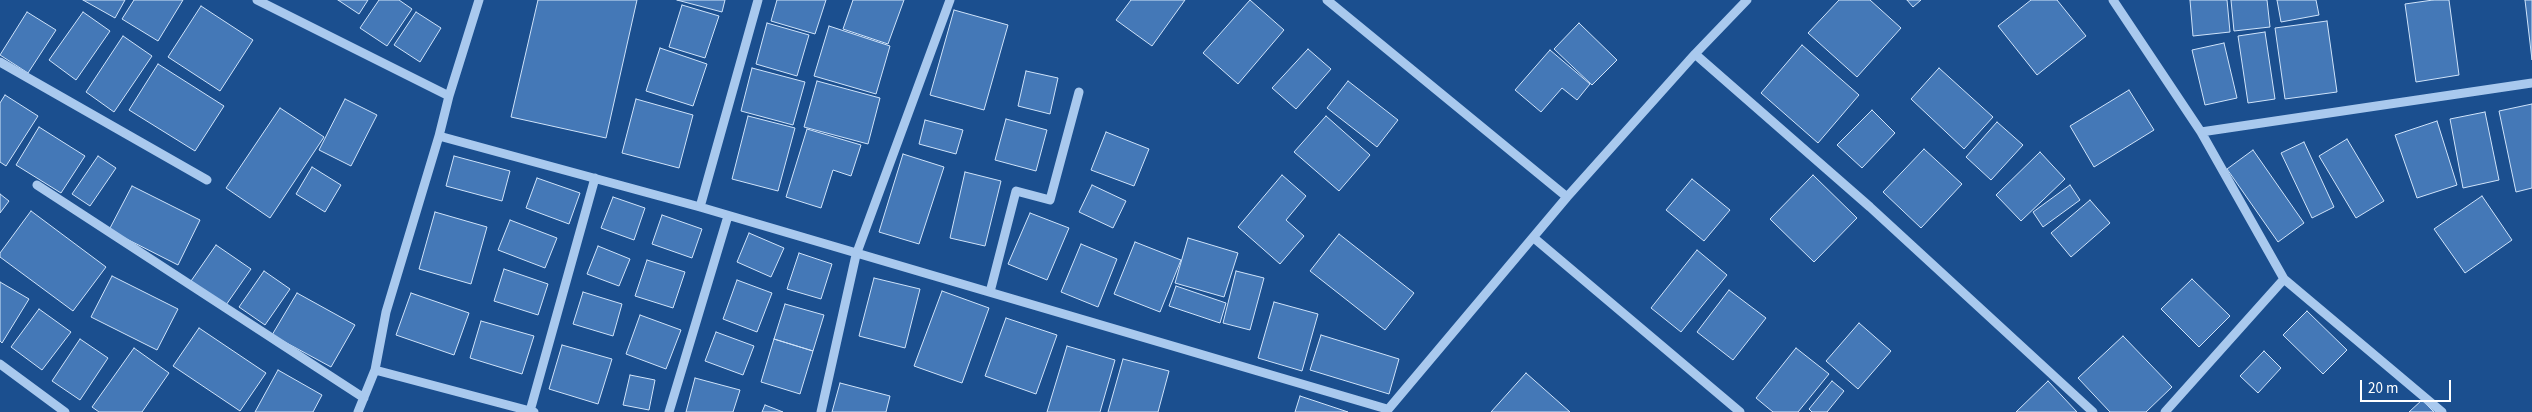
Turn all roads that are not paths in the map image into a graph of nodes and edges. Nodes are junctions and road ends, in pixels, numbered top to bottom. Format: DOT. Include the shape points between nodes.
graph roads {
  1 [pos="257,0"];
  2 [pos="479,0"];
  3 [pos="758,0"];
  4 [pos="950,0"];
  5 [pos="1327,0"];
  6 [pos="1747,0"];
  7 [pos="2113,0"];
  8 [pos="1695,54"];
  9 [pos="0,62"];
  10 [pos="2532,83"];
  11 [pos="1079,92"];
  12 [pos="449,96"];
  13 [pos="2201,132"];
  14 [pos="439,136"];
  15 [pos="595,178"];
  16 [pos="207,180"];
  17 [pos="37,185"];
  18 [pos="1566,197"];
  19 [pos="700,207"];
  20 [pos="728,216"];
  21 [pos="1534,238"];
  22 [pos="856,255"];
  23 [pos="2284,280"];
  24 [pos="990,292"];
  25 [pos="0,364"];
  26 [pos="375,370"];
  27 [pos="364,398"];
  28 [pos="532,411"];
  29 [pos="1387,411"];
  30 [pos="65,412"];
  31 [pos="358,412"];
  32 [pos="669,412"];
  33 [pos="821,412"];
  34 [pos="1740,412"];
  35 [pos="2093,412"];
  36 [pos="2165,412"];
  37 [pos="2442,412"];
  1 -- 12 [label="street"];
  2 -- 12 [label="street"];
  3 -- 19 [label="street"];
  4 -- 22 [label="street"];
  5 -- 18 [label="street"];
  6 -- 8 [label="street"];
  7 -- 13 [label="street"];
  8 -- 18 [label="street"];
  8 -- 35 [label="street" via="1870,207"];
  9 -- 16 [label="street"];
  10 -- 13 [label="street"];
  11 -- 24 [label="street" via="1050,200 1016,191"];
  12 -- 14 [label="street"];
  13 -- 23 [label="street"];
  14 -- 15 [label="street"];
  14 -- 26 [label="street" via="386,312"];
  15 -- 19 [label="street"];
  15 -- 28 [label="street"];
  17 -- 27 [label="street"];
  18 -- 21 [label="street"];
  19 -- 20 [label="street"];
  20 -- 22 [label="street"];
  20 -- 32 [label="street"];
  21 -- 29 [label="street"];
  21 -- 34 [label="street"];
  22 -- 24 [label="street"];
  22 -- 33 [label="street"];
  23 -- 36 [label="street"];
  23 -- 37 [label="street"];
  24 -- 29 [label="street"];
  25 -- 30 [label="street"];
  26 -- 27 [label="street"];
  26 -- 28 [label="street"];
  27 -- 31 [label="street"];
}
